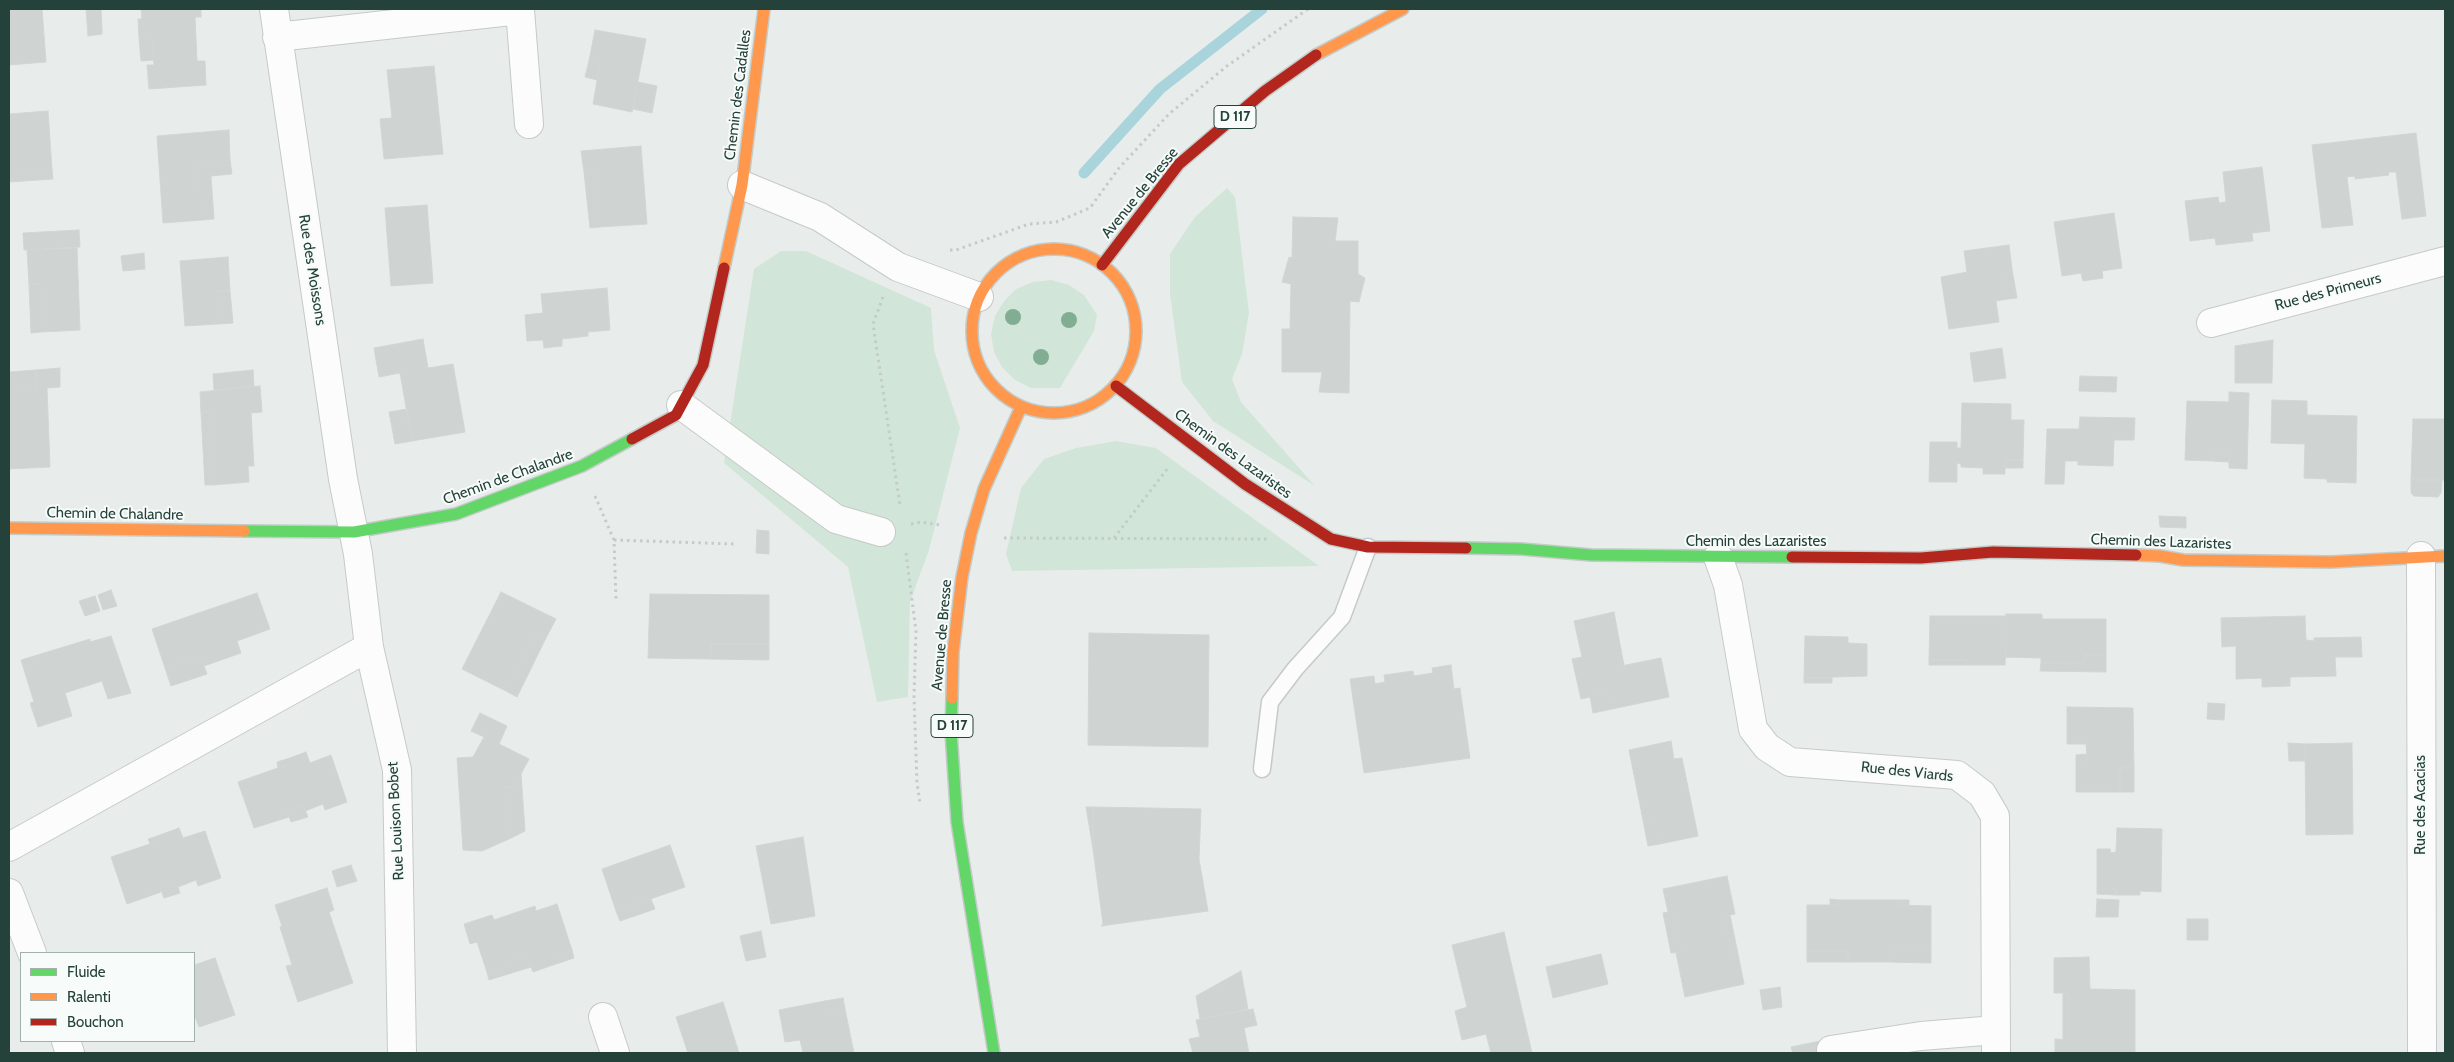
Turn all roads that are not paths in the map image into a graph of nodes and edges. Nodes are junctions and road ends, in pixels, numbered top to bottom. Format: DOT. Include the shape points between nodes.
graph roads {
  1 [pos="274,9"];
  2 [pos="764,9"];
  3 [pos="1403,9"];
  4 [pos="277,37"];
  5 [pos="529,124"];
  6 [pos="742,185"];
  7 [pos="2445,261"];
  8 [pos="1102,265"];
  9 [pos="979,297"];
  10 [pos="2211,323"];
  11 [pos="1116,386"];
  12 [pos="681,405"];
  13 [pos="1022,407"];
  14 [pos="9,528"];
  15 [pos="892,529"];
  16 [pos="354,532"];
  17 [pos="1368,547"];
  18 [pos="2433,556"];
  19 [pos="1718,557"];
  20 [pos="369,647"];
  21 [pos="1262,769"];
  22 [pos="9,847"];
  23 [pos="9,893"];
  24 [pos="32,952"];
  25 [pos="603,1017"];
  26 [pos="1996,1042"];
  27 [pos="1831,1050"];
  28 [pos="402,1053"];
  29 [pos="615,1053"];
  30 [pos="994,1053"];
  31 [pos="2422,1053"];
  1 -- 4 [label="street, Rue des Moissons"];
  2 -- 6 [label="street, Chemin des Cadalles"];
  3 -- 8 [label="street, Avenue de Bresse / D 117" via="1323,50 1265,92 1179,164"];
  4 -- 5 [label="street" via="520,10"];
  4 -- 16 [label="street, Rue des Moissons"];
  6 -- 9 [label="street" via="820,217 898,267"];
  6 -- 12 [label="street, Chemin de Chalandre" via="703,365"];
  7 -- 10 [label="street, Rue des Primeurs"];
  8 -- 9 [label="street" via="1084,255 1064,250 1043,250 1005,266"];
  8 -- 11 [label="street" via="1118,280 1130,300 1136,322 1133,352"];
  9 -- 13 [label="street" via="972,319 972,341 978,363 989,382 1005,398"];
  11 -- 13 [label="street" via="1097,401 1074,411 1049,414"];
  11 -- 17 [label="street, Chemin des Lazaristes" via="1245,484 1331,539"];
  12 -- 15 [label="street" via="836,519"];
  12 -- 16 [label="street, Chemin de Chalandre" via="676,415 582,466 456,514"];
  13 -- 30 [label="street, Avenue de Bresse / D 117" via="984,489 971,533 953,652 952,732 957,822"];
  14 -- 16 [label="street, Chemin de Chalandre"];
  16 -- 20 [label="street, Rue Louison Bobet"];
  17 -- 19 [label="street, Chemin des Lazaristes" via="1522,548 1591,555"];
  17 -- 21 [label="lane" via="1342,617 1270,702"];
  18 -- 19 [label="street, Chemin des Lazaristes" via="2331,562 1993,552 1921,558"];
  18 -- 31 [label="street, Rue des Acacias"];
  19 -- 26 [label="street, Rue des Viards" via="1728,585 1753,729 1767,747 1790,762 1957,775 1982,794 1995,816"];
  20 -- 22 [label="street"];
  20 -- 28 [label="street, Rue Louison Bobet" via="397,770"];
  23 -- 24 [label="street"];
  25 -- 29 [label="street"];
  26 -- 27 [label="street" via="1921,1036"];
}
